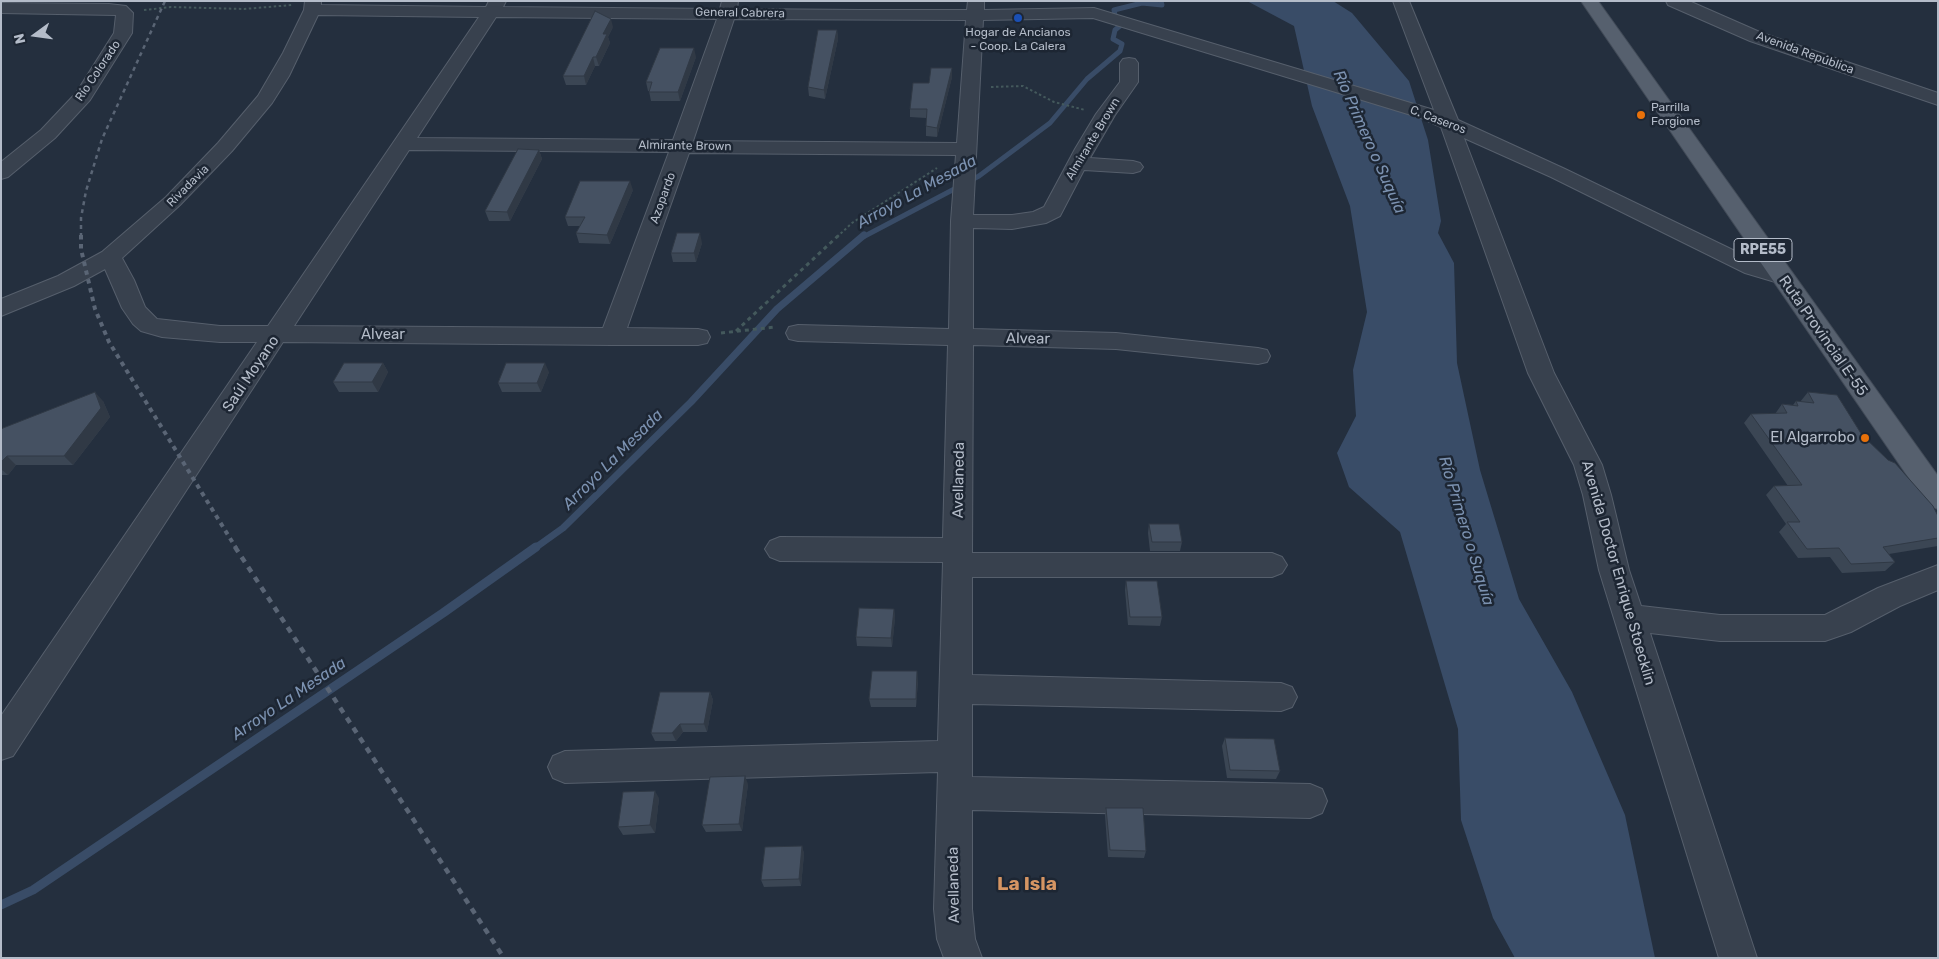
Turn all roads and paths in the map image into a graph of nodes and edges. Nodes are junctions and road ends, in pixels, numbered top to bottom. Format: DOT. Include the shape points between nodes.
graph roads {
  1 [pos="1400,1"];
  2 [pos="1589,1"];
  3 [pos="1674,1"];
  4 [pos="1690,1"];
  5 [pos="307,5"];
  6 [pos="495,6"];
  7 [pos="5,7"];
  8 [pos="728,7"];
  9 [pos="1078,7"];
  10 [pos="976,8"];
  11 [pos="117,11"];
  12 [pos="1128,63"];
  13 [pos="971,90"];
  14 [pos="1938,92"];
  15 [pos="1938,99"];
  16 [pos="1075,108"];
  17 [pos="1437,118"];
  18 [pos="404,144"];
  19 [pos="682,146"];
  20 [pos="966,149"];
  21 [pos="1077,163"];
  22 [pos="1133,167"];
  23 [pos="1,173"];
  24 [pos="962,221"];
  25 [pos="110,257"];
  26 [pos="1782,277"];
  27 [pos="1,308"];
  28 [pos="789,330"];
  29 [pos="277,334"];
  30 [pos="612,337"];
  31 [pos="698,337"];
  32 [pos="961,338"];
  33 [pos="1258,356"];
  34 [pos="1938,498"];
  35 [pos="780,549"];
  36 [pos="958,558"];
  37 [pos="1272,564"];
  38 [pos="1938,577"];
  39 [pos="1630,618"];
  40 [pos="956,689"];
  41 [pos="1281,697"];
  42 [pos="1,745"];
  43 [pos="955,756"];
  44 [pos="565,767"];
  45 [pos="955,793"];
  46 [pos="1310,801"];
  47 [pos="963,958"];
  48 [pos="1738,958"];
  1 -- 17 [label="street, Avenida Doctor Enrique Stoecklin" via="1436,88"];
  2 -- 26 [label="main road, Ruta Provincial E-55 / RPE55"];
  3 -- 15 [label="street, Avenida República" via="1756,36"];
  4 -- 14 [label="street, Avenida República" via="1787,41"];
  5 -- 6 [label="street, General Cabrera"];
  5 -- 11 [label="path"];
  5 -- 25 [label="street, Rivadavia" via="280,76 245,125 173,201"];
  6 -- 8 [label="street, General Cabrera"];
  6 -- 18 [label="street, Saúl Moyano"];
  7 -- 11 [label="street"];
  8 -- 10 [label="street, General Cabrera"];
  8 -- 19 [label="street, Azopardo"];
  9 -- 10 [label="street, General Cabrera" via="1060,15"];
  9 -- 17 [label="street, C. Caseros"];
  10 -- 13 [label="street, Avellaneda"];
  11 -- 23 [label="street, Río Colorado" via="123,33 83,96 48,134"];
  12 -- 21 [label="street, Almirante Brown" via="1129,82"];
  13 -- 16 [label="path" via="1023,86 1054,102"];
  13 -- 20 [label="street, Avellaneda"];
  17 -- 26 [label="street, C. Caseros" via="1753,268"];
  17 -- 39 [label="street, Avenida Doctor Enrique Stoecklin" via="1541,372 1588,465 1614,570"];
  18 -- 19 [label="street, Almirante Brown"];
  18 -- 29 [label="street, Saúl Moyano"];
  19 -- 20 [label="street, Almirante Brown"];
  19 -- 30 [label="street, Azopardo"];
  20 -- 24 [label="street, Avellaneda"];
  20 -- 28 [label="path" via="852,223 736,331"];
  21 -- 22 [label="street"];
  21 -- 24 [label="street, Almirante Brown" via="1056,206 1046,216 1012,222"];
  24 -- 32 [label="street, Avellaneda"];
  25 -- 27 [label="street, Rivadavia" via="66,281"];
  25 -- 29 [label="street, Alvear" via="134,308 149,326 184,332"];
  26 -- 34 [label="main road, Ruta Provincial E-55 / RPE55"];
  28 -- 32 [label="street, Alvear"];
  29 -- 30 [label="street, Alvear"];
  29 -- 42 [label="street, Saúl Moyano"];
  30 -- 31 [label="street, Alvear"];
  32 -- 33 [label="street, Alvear" via="1116,341"];
  32 -- 36 [label="street, Avellaneda"];
  35 -- 36 [label="street"];
  36 -- 37 [label="street"];
  36 -- 40 [label="street, Avellaneda"];
  38 -- 39 [label="street" via="1825,628 1720,628"];
  39 -- 48 [label="street, Avenida Doctor Enrique Stoecklin"];
  40 -- 41 [label="street"];
  40 -- 43 [label="street, Avellaneda"];
  43 -- 44 [label="street"];
  43 -- 45 [label="street, Avellaneda"];
  45 -- 46 [label="street"];
  45 -- 47 [label="street, Avellaneda" via="952,909 956,939"];
}
